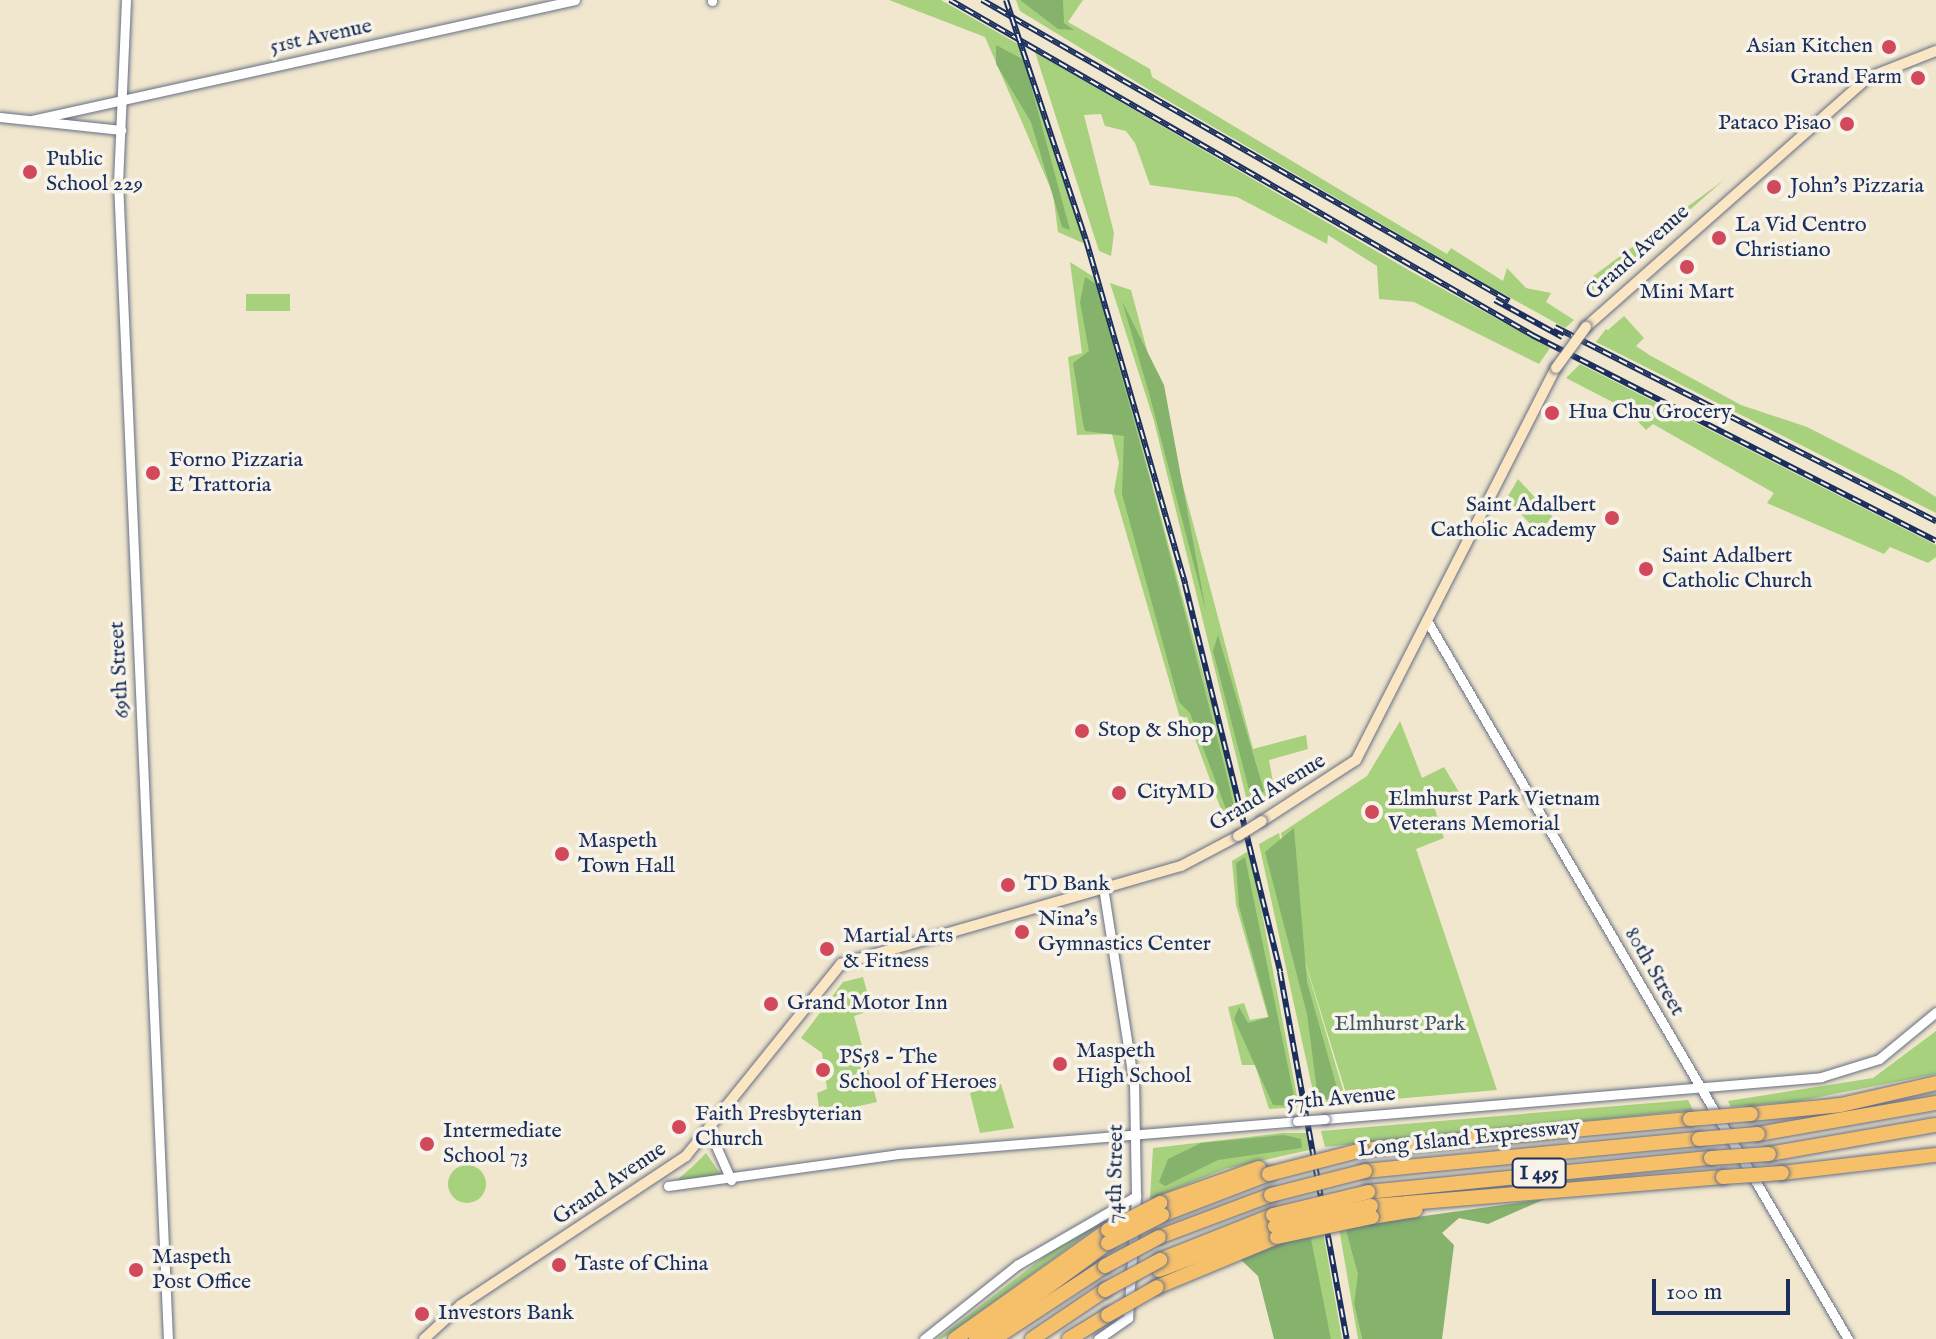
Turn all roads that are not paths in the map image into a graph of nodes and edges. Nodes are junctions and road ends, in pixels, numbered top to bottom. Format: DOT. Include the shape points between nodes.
graph roads {
  1 [pos="126,0"];
  2 [pos="575,0"];
  3 [pos="1936,51"];
  4 [pos="123,98"];
  5 [pos="0,117"];
  6 [pos="32,120"];
  7 [pos="121,130"];
  8 [pos="1429,624"];
  9 [pos="1103,888"];
  10 [pos="1936,1012"];
  11 [pos="1936,1083"];
  12 [pos="1700,1087"];
  13 [pos="1936,1103"];
  14 [pos="1936,1125"];
  15 [pos="708,1128"];
  16 [pos="1136,1134"];
  17 [pos="1936,1146"];
  18 [pos="1936,1155"];
  19 [pos="1869,1165"];
  20 [pos="731,1180"];
  21 [pos="668,1186"];
  22 [pos="1136,1196"];
  23 [pos="1370,1205"];
  24 [pos="1275,1226"];
  25 [pos="1108,1236"];
  26 [pos="168,1339"];
  27 [pos="424,1339"];
  28 [pos="924,1339"];
  29 [pos="955,1339"];
  30 [pos="976,1339"];
  31 [pos="994,1339"];
  32 [pos="1032,1339"];
  33 [pos="1069,1339"];
  34 [pos="1098,1339"];
  35 [pos="1848,1339"];
  1 -- 4 [label="street, 69th Street"];
  2 -- 4 [label="street, 51st Avenue"];
  3 -- 8 [label="main road, Grand Avenue, bridge" via="1867,78 1586,327 1556,368"];
  4 -- 6 [label="street, 51st Avenue"];
  4 -- 7 [label="street, 69th Street"];
  5 -- 6 [label="street"];
  6 -- 7 [label="street"];
  7 -- 26 [label="street, 69th Street"];
  8 -- 9 [label="main road, Grand Avenue, bridge" via="1356,760 1181,866"];
  8 -- 12 [label="street, 80th Street"];
  9 -- 15 [label="main road, Grand Avenue" via="841,964"];
  9 -- 16 [label="street, 74th Street"];
  10 -- 12 [label="street, 57th Avenue" via="1897,1047 1858,1069"];
  11 -- 25 [label="highway, bridge" via="1850,1103 1362,1150 1268,1170 1161,1209"];
  12 -- 16 [label="street, 57th Avenue, bridge"];
  12 -- 35 [label="street, 80th Street"];
  13 -- 31 [label="highway, Long Island Expressway / I 495, bridge" via="1758,1134 1365,1171 1271,1195 1159,1237"];
  14 -- 23 [label="highway, Long Island Expressway / I 495, bridge" via="1769,1154"];
  15 -- 20 [label="street"];
  15 -- 27 [label="main road, Grand Avenue" via="686,1156 461,1305"];
  16 -- 20 [label="street, 57th Avenue" via="898,1154"];
  16 -- 22 [label="street, 74th Street"];
  17 -- 19 [label="highway"];
  18 -- 19 [label="highway"];
  19 -- 23 [label="highway, bridge"];
  20 -- 21 [label="street, 57th Avenue"];
  22 -- 28 [label="street" via="1017,1265"];
  22 -- 34 [label="street, 74th Street" via="1128,1318"];
  23 -- 24 [label="highway, bridge"];
  23 -- 24 [label="highway, Long Island Expressway / I 495, bridge"];
  24 -- 32 [label="highway, Long Island Expressway / I 495, bridge" via="1159,1265 1100,1294"];
  24 -- 33 [label="highway, bridge"];
  25 -- 29 [label="highway"];
  25 -- 30 [label="highway"];
}
